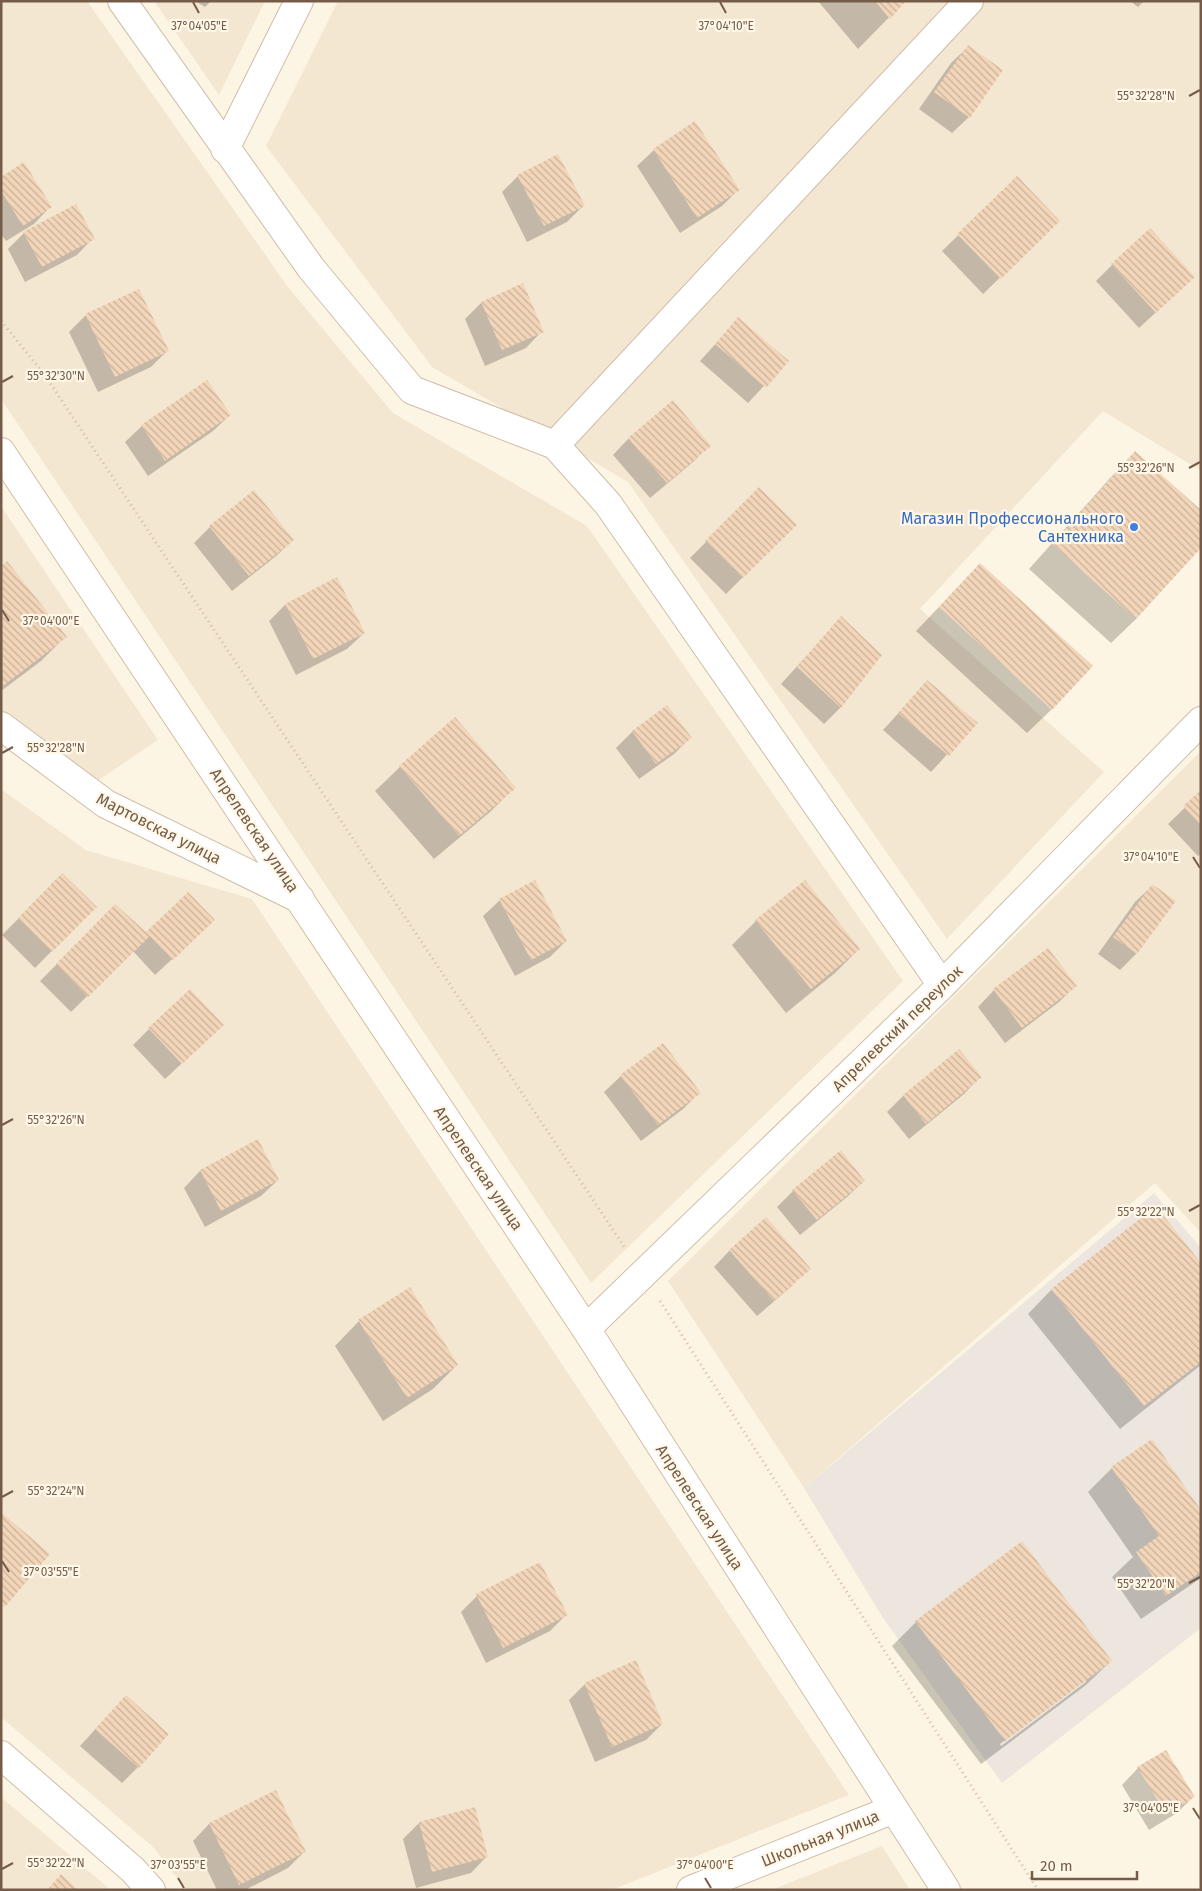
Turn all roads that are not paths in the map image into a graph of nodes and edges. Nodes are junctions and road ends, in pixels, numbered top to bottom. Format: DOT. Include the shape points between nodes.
graph roads {
  1 [pos="122,1"];
  2 [pos="299,1"];
  3 [pos="969,1"];
  4 [pos="225,149"];
  5 [pos="555,445"];
  6 [pos="1,452"];
  7 [pos="1201,721"];
  8 [pos="1,726"];
  9 [pos="300,899"];
  10 [pos="942,985"];
  11 [pos="586,1329"];
  12 [pos="1,1755"];
  13 [pos="894,1809"];
  14 [pos="151,1890"];
  15 [pos="692,1890"];
  16 [pos="946,1890"];
  1 -- 4 [label="street"];
  2 -- 4 [label="street"];
  3 -- 5 [label="street"];
  4 -- 5 [label="street" via="311,268 412,390"];
  5 -- 10 [label="street" via="608,504"];
  6 -- 9 [label="street, Апрелевская улица"];
  7 -- 10 [label="street, Апрелевский переулок"];
  8 -- 9 [label="street, Мартовская улица" via="106,804"];
  9 -- 11 [label="street, Апрелевская улица"];
  10 -- 11 [label="street, Апрелевский переулок"];
  11 -- 13 [label="street, Апрелевская улица"];
  12 -- 14 [label="street" via="133,1870"];
  13 -- 15 [label="street, Школьная улица"];
  13 -- 16 [label="street, Апрелевская улица"];
}
